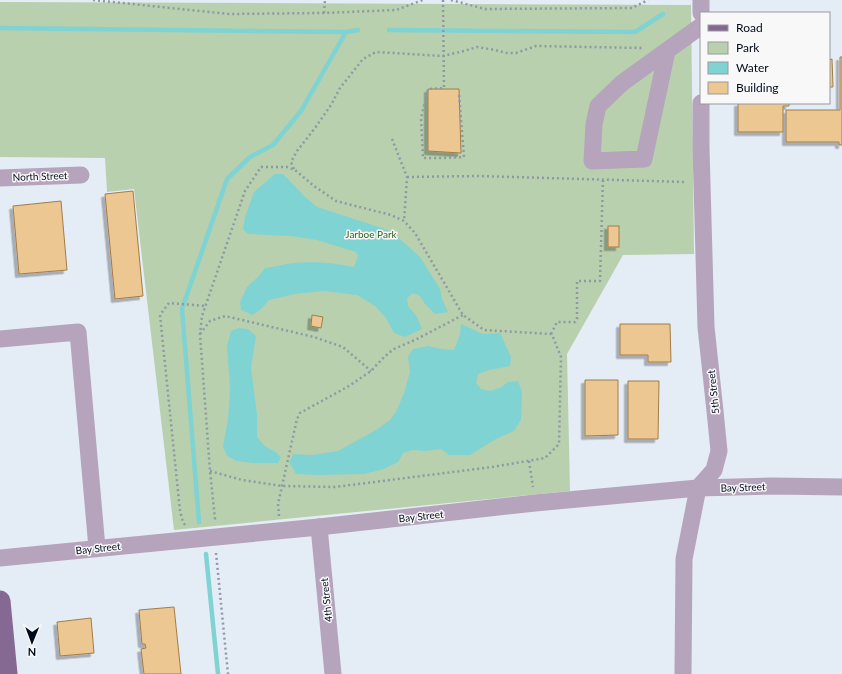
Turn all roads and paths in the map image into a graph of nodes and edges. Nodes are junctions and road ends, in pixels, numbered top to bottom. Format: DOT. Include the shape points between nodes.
graph roads {
  1 [pos="94,0"];
  2 [pos="325,0"];
  3 [pos="423,0"];
  4 [pos="443,0"];
  5 [pos="451,0"];
  6 [pos="648,0"];
  7 [pos="701,0"];
  8 [pos="701,12"];
  9 [pos="324,13"];
  10 [pos="700,27"];
  11 [pos="669,50"];
  12 [pos="443,56"];
  13 [pos="459,94"];
  14 [pos="701,104"];
  15 [pos="392,139"];
  16 [pos="295,170"];
  17 [pos="81,175"];
  18 [pos="407,177"];
  19 [pos="0,178"];
  20 [pos="603,179"];
  21 [pos="702,182"];
  22 [pos="404,221"];
  23 [pos="206,306"];
  24 [pos="463,315"];
  25 [pos="200,334"];
  26 [pos="551,334"];
  27 [pos="0,339"];
  28 [pos="371,371"];
  29 [pos="529,461"];
  30 [pos="210,471"];
  31 [pos="282,486"];
  32 [pos="842,487"];
  33 [pos="698,488"];
  34 [pos="535,504"];
  35 [pos="319,527"];
  36 [pos="281,530"];
  37 [pos="205,538"];
  38 [pos="97,548"];
  39 [pos="0,558"];
  40 [pos="0,601"];
  41 [pos="7,674"];
  42 [pos="228,674"];
  43 [pos="334,674"];
  44 [pos="683,674"];
  1 -- 9 [label="path" via="230,14"];
  2 -- 9 [label="path"];
  3 -- 9 [label="path" via="396,10"];
  4 -- 12 [label="path"];
  5 -- 6 [label="path" via="484,9 632,8"];
  7 -- 8 [label="street"];
  10 -- 11 [label="street"];
  11 -- 11 [label="street" via="622,83 598,106 594,124 592,162 644,159"];
  11 -- 12 [label="path" via="536,46 516,53 507,53 477,47"];
  12 -- 13 [label="path" via="444,88 428,89 421,118 423,158 464,157"];
  12 -- 16 [label="path" via="376,52 363,59 290,162"];
  14 -- 21 [label="street, 5th Street"];
  15 -- 18 [label="path"];
  16 -- 22 [label="path" via="336,201 391,215"];
  16 -- 23 [label="path" via="287,167 262,167 245,191"];
  17 -- 19 [label="street, North Street"];
  18 -- 20 [label="path"];
  18 -- 22 [label="path"];
  20 -- 21 [label="path"];
  20 -- 26 [label="path" via="600,281 577,281 577,319 575,322 557,322"];
  21 -- 33 [label="street, 5th Street" via="706,328 718,451 714,470"];
  22 -- 24 [label="path" via="415,233"];
  23 -- 25 [label="path"];
  23 -- 37 [label="path" via="169,303 160,315 180,511 183,522"];
  24 -- 26 [label="path" via="484,330"];
  24 -- 28 [label="path" via="394,349"];
  25 -- 28 [label="path" via="210,321 225,316 314,337 343,347"];
  25 -- 30 [label="path"];
  26 -- 29 [label="path" via="561,356 559,444 545,458"];
  27 -- 38 [label="street" via="78,332"];
  28 -- 31 [label="path" via="300,413"];
  29 -- 31 [label="path" via="335,487"];
  29 -- 34 [label="path"];
  30 -- 31 [label="path" via="242,480"];
  30 -- 37 [label="path" via="215,518"];
  31 -- 36 [label="path" via="278,504"];
  32 -- 33 [label="street, Bay Street"];
  33 -- 34 [label="street, Bay Street"];
  33 -- 44 [label="street" via="684,559"];
  34 -- 35 [label="street, Bay Street"];
  35 -- 36 [label="street, Bay Street"];
  35 -- 43 [label="street, 4th Street"];
  36 -- 37 [label="street, Bay Street"];
  37 -- 38 [label="street, Bay Street"];
  37 -- 42 [label="path"];
  38 -- 39 [label="street, Bay Street"];
  40 -- 41 [label="main road"];
}
